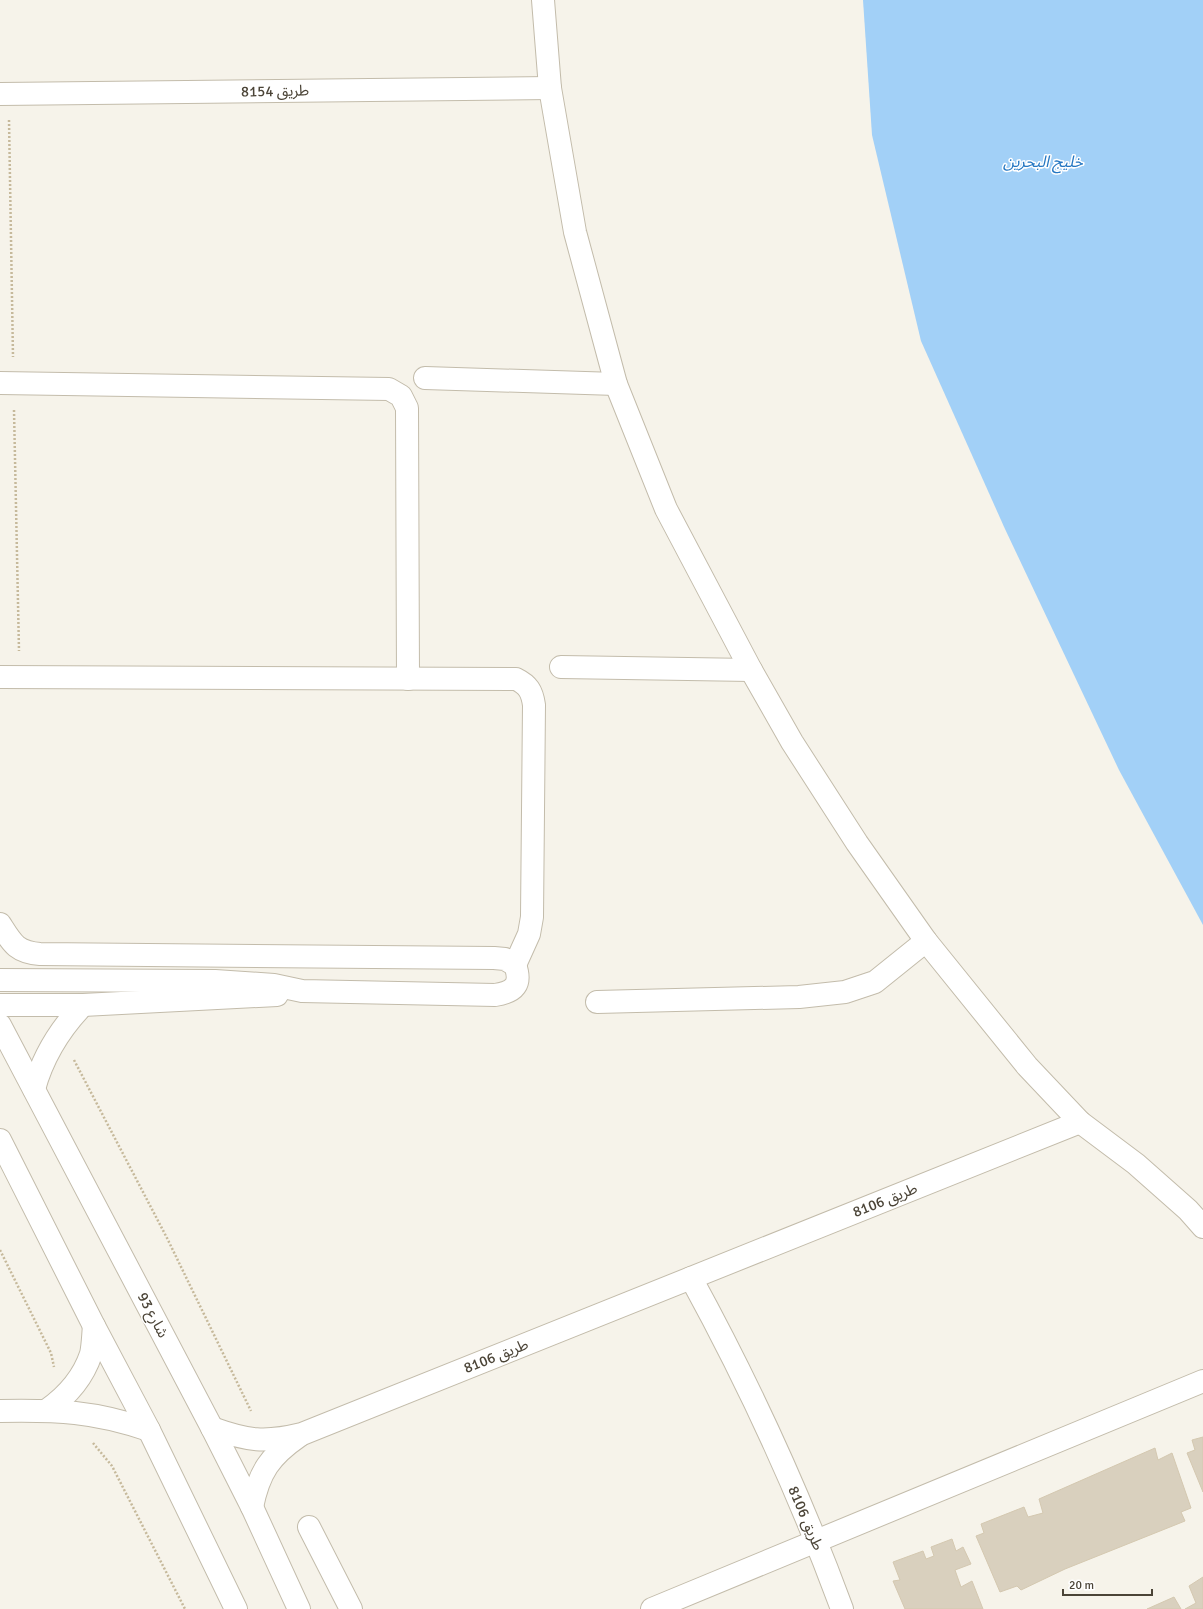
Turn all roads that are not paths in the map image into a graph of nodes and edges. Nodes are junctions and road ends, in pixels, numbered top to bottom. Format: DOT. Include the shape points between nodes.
graph roads {
  1 [pos="543,0"];
  2 [pos="550,88"];
  3 [pos="0,94"];
  4 [pos="425,378"];
  5 [pos="0,383"];
  6 [pos="616,384"];
  7 [pos="561,668"];
  8 [pos="751,670"];
  9 [pos="0,677"];
  10 [pos="408,679"];
  11 [pos="0,924"];
  12 [pos="926,941"];
  13 [pos="515,965"];
  14 [pos="0,980"];
  15 [pos="302,991"];
  16 [pos="597,1002"];
  17 [pos="0,1005"];
  18 [pos="83,1005"];
  19 [pos="0,1025"];
  20 [pos="34,1089"];
  21 [pos="1080,1122"];
  22 [pos="0,1140"];
  23 [pos="1203,1227"];
  24 [pos="691,1278"];
  25 [pos="94,1326"];
  26 [pos="1203,1381"];
  27 [pos="47,1410"];
  28 [pos="0,1411"];
  29 [pos="212,1428"];
  30 [pos="149,1430"];
  31 [pos="302,1434"];
  32 [pos="252,1507"];
  33 [pos="309,1527"];
  34 [pos="816,1541"];
  35 [pos="236,1609"];
  36 [pos="299,1609"];
  37 [pos="352,1609"];
  38 [pos="652,1609"];
  39 [pos="842,1609"];
  1 -- 2 [label="street"];
  2 -- 3 [label="street, طريق 8154"];
  2 -- 6 [label="street" via="575,232"];
  4 -- 6 [label="street"];
  5 -- 10 [label="street" via="389,389 401,396 407,408"];
  6 -- 8 [label="street" via="666,509"];
  7 -- 8 [label="street"];
  8 -- 12 [label="street" via="792,742 852,836"];
  9 -- 10 [label="street"];
  10 -- 13 [label="street" via="516,679 526,684 533,694 532,917 529,934"];
  11 -- 13 [label="street" via="15,947 27,953 494,958 505,959"];
  12 -- 16 [label="street" via="875,982 845,992 799,998"];
  12 -- 21 [label="street" via="1027,1066"];
  13 -- 15 [label="street" via="519,976 516,987 506,994 495,996"];
  14 -- 15 [label="street" via="215,981 266,984"];
  15 -- 18 [label="street" via="248,998"];
  17 -- 18 [label="street"];
  18 -- 20 [label="street" via="68,1020 55,1039 46,1055"];
  19 -- 20 [label="street, شارع 93"];
  20 -- 29 [label="street, شارع 93"];
  21 -- 23 [label="street" via="1136,1164 1188,1210"];
  21 -- 24 [label="street, طريق 8106"];
  22 -- 25 [label="street"];
  24 -- 31 [label="street, طريق 8106"];
  24 -- 34 [label="street, طريق 8106" via="749,1390"];
  25 -- 27 [label="street" via="91,1353 80,1378 61,1400"];
  25 -- 30 [label="street"];
  26 -- 34 [label="street"];
  27 -- 28 [label="street"];
  27 -- 30 [label="street" via="95,1414"];
  29 -- 31 [label="street, طريق 8106" via="265,1441"];
  29 -- 32 [label="street, شارع 93"];
  30 -- 35 [label="street"];
  31 -- 32 [label="street, طريق 8106" via="273,1456 256,1489"];
  32 -- 36 [label="street, شارع 93"];
  33 -- 37 [label="street"];
  34 -- 38 [label="street"];
  34 -- 39 [label="street, طريق 8106"];
}
